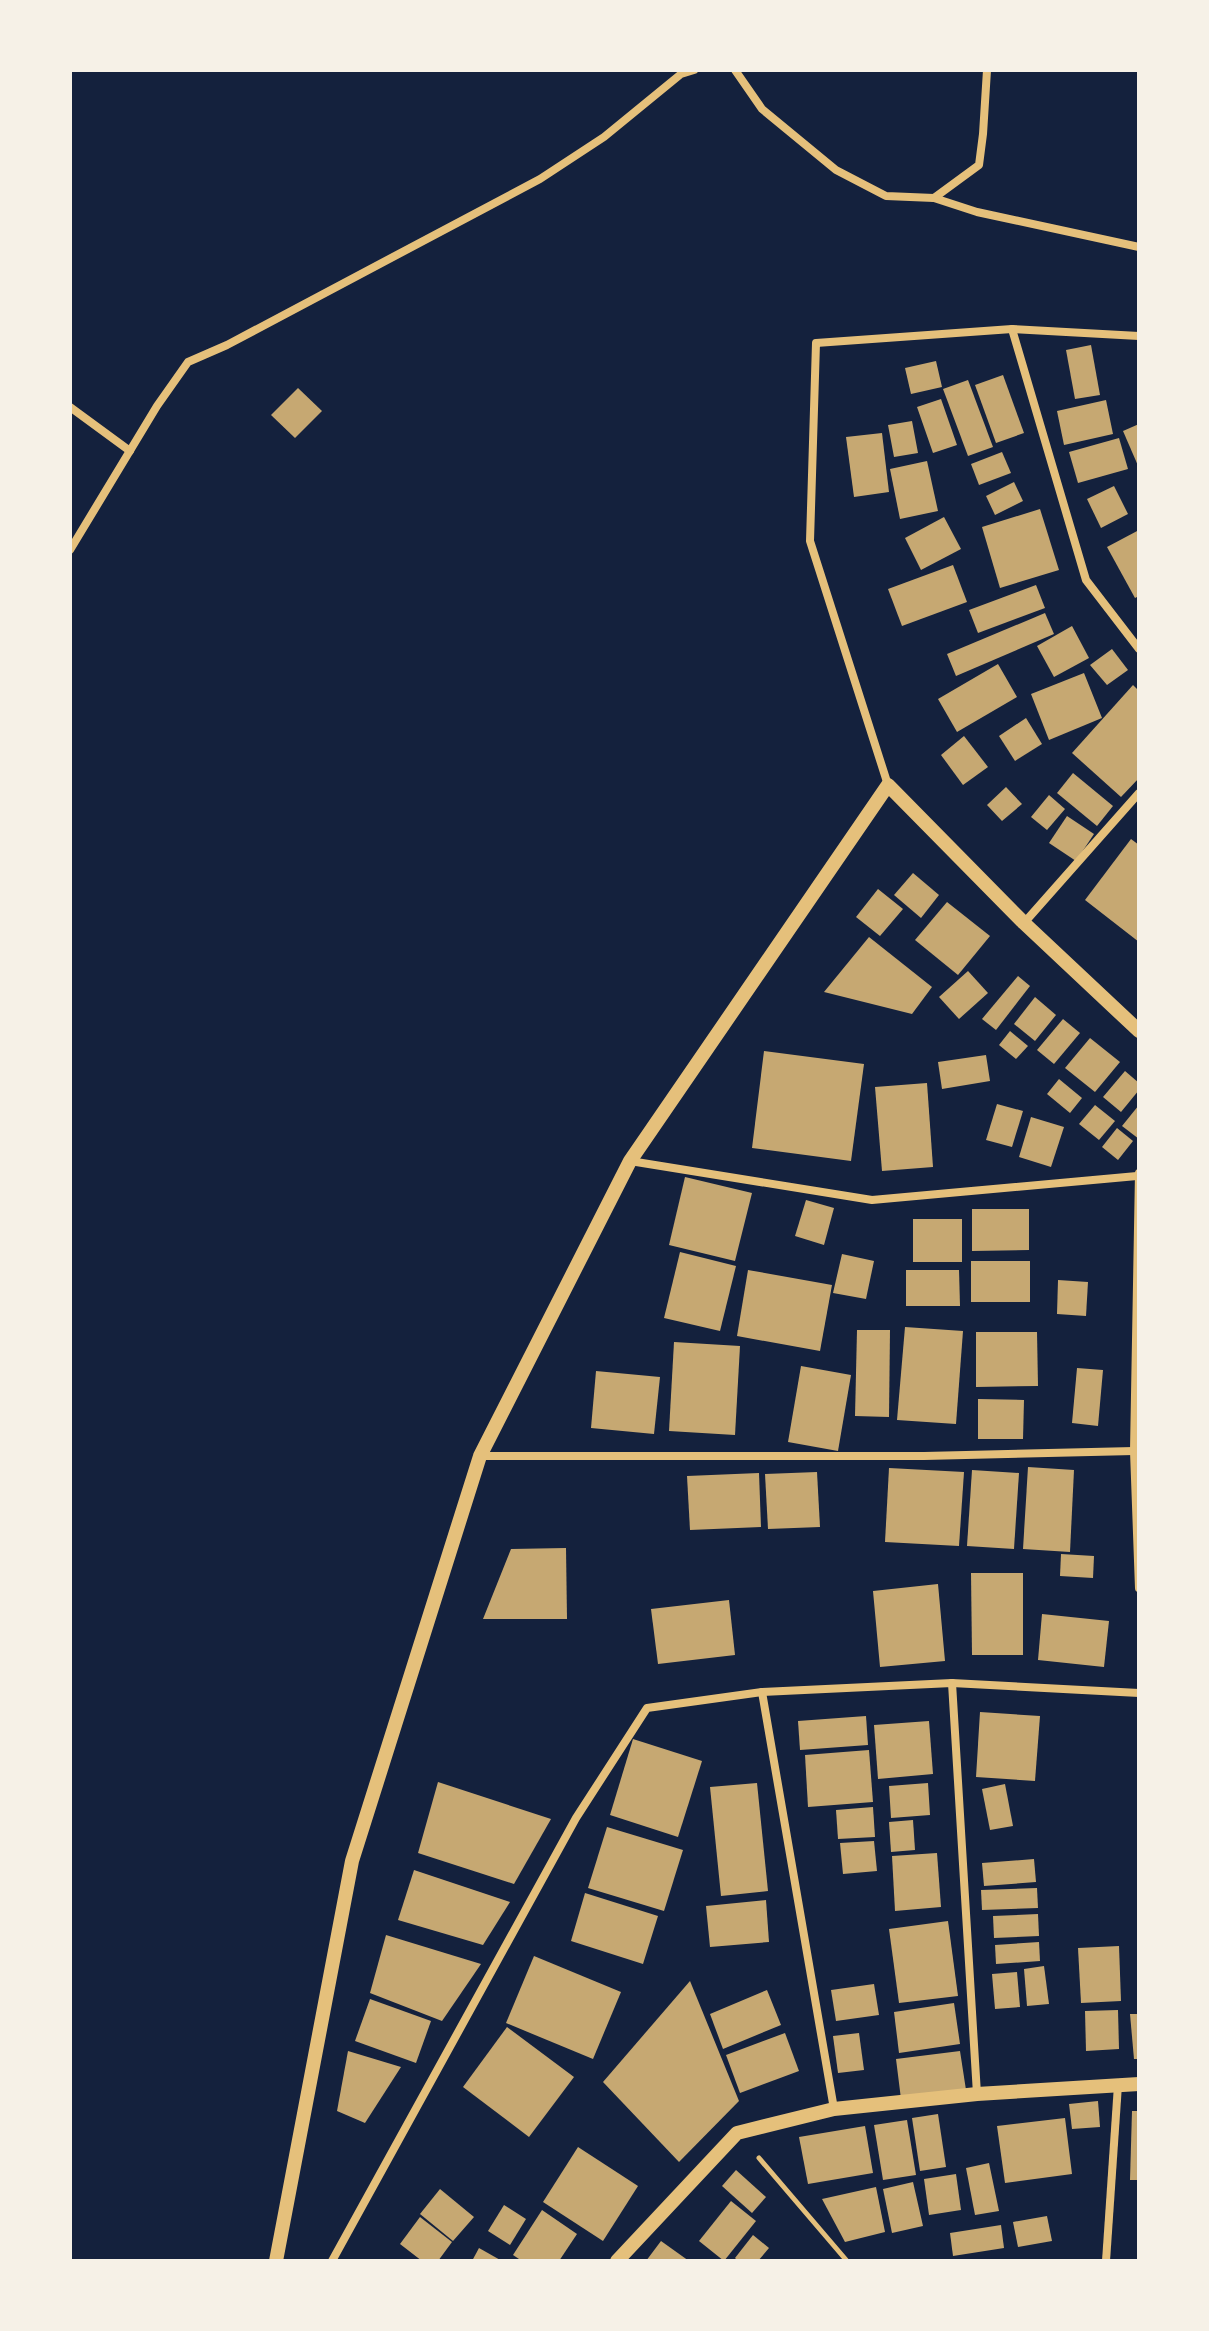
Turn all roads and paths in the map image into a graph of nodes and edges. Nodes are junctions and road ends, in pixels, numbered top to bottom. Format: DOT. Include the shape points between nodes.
graph roads {
  1 [pos="694,70"];
  2 [pos="735,70"];
  3 [pos="987,70"];
  4 [pos="934,198"];
  5 [pos="1139,247"];
  6 [pos="1012,329"];
  7 [pos="1139,336"];
  8 [pos="70,407"];
  9 [pos="130,451"];
  10 [pos="70,550"];
  11 [pos="1139,649"];
  12 [pos="888,785"];
  13 [pos="1139,793"];
  14 [pos="1024,923"];
  15 [pos="1139,1031"];
  16 [pos="630,1161"];
  17 [pos="1138,1175"];
  18 [pos="1134,1451"];
  19 [pos="480,1456"];
  20 [pos="1139,1588"];
  21 [pos="952,1683"];
  22 [pos="762,1692"];
  23 [pos="1139,1693"];
  24 [pos="1139,2084"];
  25 [pos="1118,2085"];
  26 [pos="977,2094"];
  27 [pos="834,2109"];
  28 [pos="737,2133"];
  29 [pos="276,2261"];
  30 [pos="332,2261"];
  31 [pos="617,2261"];
  32 [pos="847,2261"];
  33 [pos="1106,2261"];
  1 -- 9 [label="street" via="681,74 604,137 540,179 188,362"];
  2 -- 4 [label="street" via="762,109 836,170 886,196"];
  3 -- 4 [label="street" via="979,165"];
  4 -- 5 [label="street"];
  6 -- 7 [label="street"];
  6 -- 11 [label="street" via="1086,580"];
  6 -- 12 [label="street" via="816,343 810,541"];
  8 -- 9 [label="street"];
  9 -- 10 [label="street"];
  12 -- 14 [label="street"];
  12 -- 16 [label="street"];
  13 -- 14 [label="street"];
  14 -- 15 [label="street"];
  16 -- 17 [label="street" via="872,1200"];
  16 -- 19 [label="street"];
  17 -- 18 [label="street"];
  18 -- 19 [label="street"];
  18 -- 20 [label="street"];
  19 -- 29 [label="street" via="352,1861"];
  21 -- 22 [label="street"];
  21 -- 23 [label="street"];
  21 -- 26 [label="street"];
  22 -- 27 [label="street"];
  22 -- 30 [label="street" via="647,1708 576,1818"];
  24 -- 25 [label="street"];
  25 -- 26 [label="street"];
  25 -- 33 [label="street"];
  26 -- 27 [label="street"];
  27 -- 28 [label="street"];
  28 -- 31 [label="street"];
  28 -- 32 [label="path"];
}
